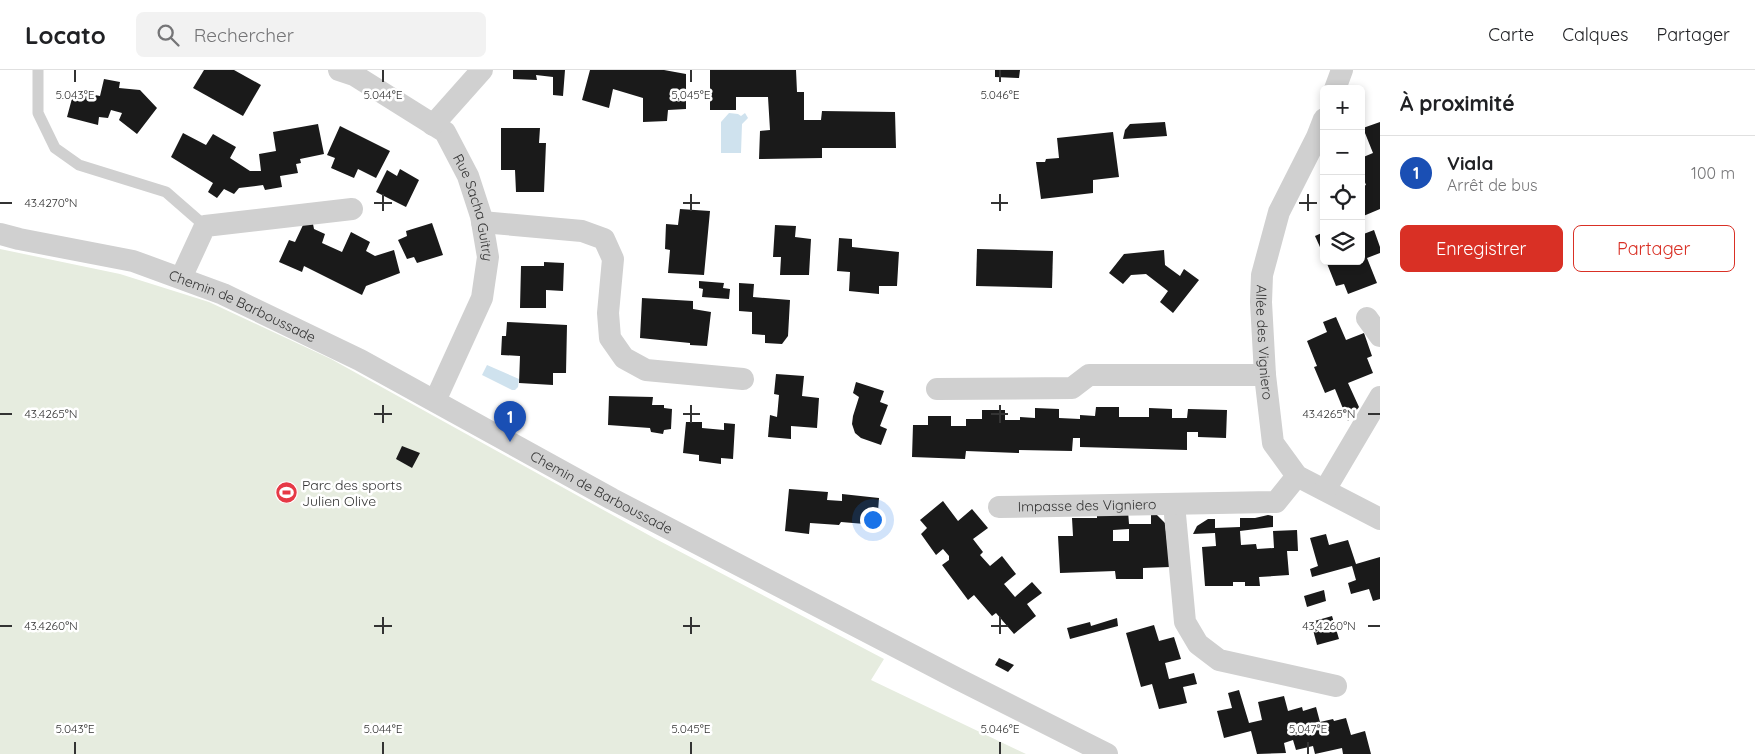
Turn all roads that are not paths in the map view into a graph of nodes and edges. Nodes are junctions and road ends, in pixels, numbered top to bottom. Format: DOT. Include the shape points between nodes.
graph roads {
  1 [pos="38,70"];
  2 [pos="339,70"];
  3 [pos="482,70"];
  4 [pos="1342,70"];
  5 [pos="1336,85"];
  6 [pos="433,125"];
  7 [pos="1320,130"];
  8 [pos="352,209"];
  9 [pos="482,222"];
  10 [pos="205,226"];
  11 [pos="0,234"];
  12 [pos="181,278"];
  13 [pos="1366,318"];
  14 [pos="1380,336"];
  15 [pos="1265,375"];
  16 [pos="743,379"];
  17 [pos="937,389"];
  18 [pos="1380,397"];
  19 [pos="435,401"];
  20 [pos="1298,476"];
  21 [pos="1325,490"];
  22 [pos="1174,504"];
  23 [pos="999,507"];
  24 [pos="1380,519"];
  25 [pos="1336,686"];
  26 [pos="1107,754"];
  1 -- 10 [label="lane" via="38,112 55,148 79,165 166,192"];
  2 -- 6 [label="street, Rue Sacha Guitry" via="354,75"];
  3 -- 6 [label="street"];
  4 -- 5 [label="street"];
  6 -- 9 [label="street, Rue Sacha Guitry" via="445,132 468,176"];
  7 -- 15 [label="street, Allée des Vigniero" via="1279,212 1262,275 1260,302"];
  8 -- 10 [label="street"];
  9 -- 16 [label="street" via="582,231 604,239 613,259 608,313 610,338 624,358 646,370"];
  9 -- 19 [label="street, Rue Sacha Guitry" via="488,257 482,298"];
  10 -- 12 [label="street"];
  11 -- 12 [label="street, Chemin de Barboussade" via="134,261"];
  12 -- 19 [label="street, Chemin de Barboussade" via="231,298 360,360"];
  13 -- 14 [label="street"];
  15 -- 17 [label="street" via="1089,375 1072,388"];
  15 -- 20 [label="street, Allée des Vigniero" via="1273,443"];
  18 -- 21 [label="street"];
  19 -- 26 [label="street, Chemin de Barboussade" via="612,499"];
  20 -- 21 [label="street, Allée des Vigniero"];
  20 -- 22 [label="street, Impasse des Vigniero" via="1276,502"];
  21 -- 24 [label="street, Allée des Vigniero"];
  22 -- 23 [label="street, Impasse des Vigniero"];
  22 -- 25 [label="street, Impasse des Vigniero" via="1185,622 1198,644 1219,660"];
}
